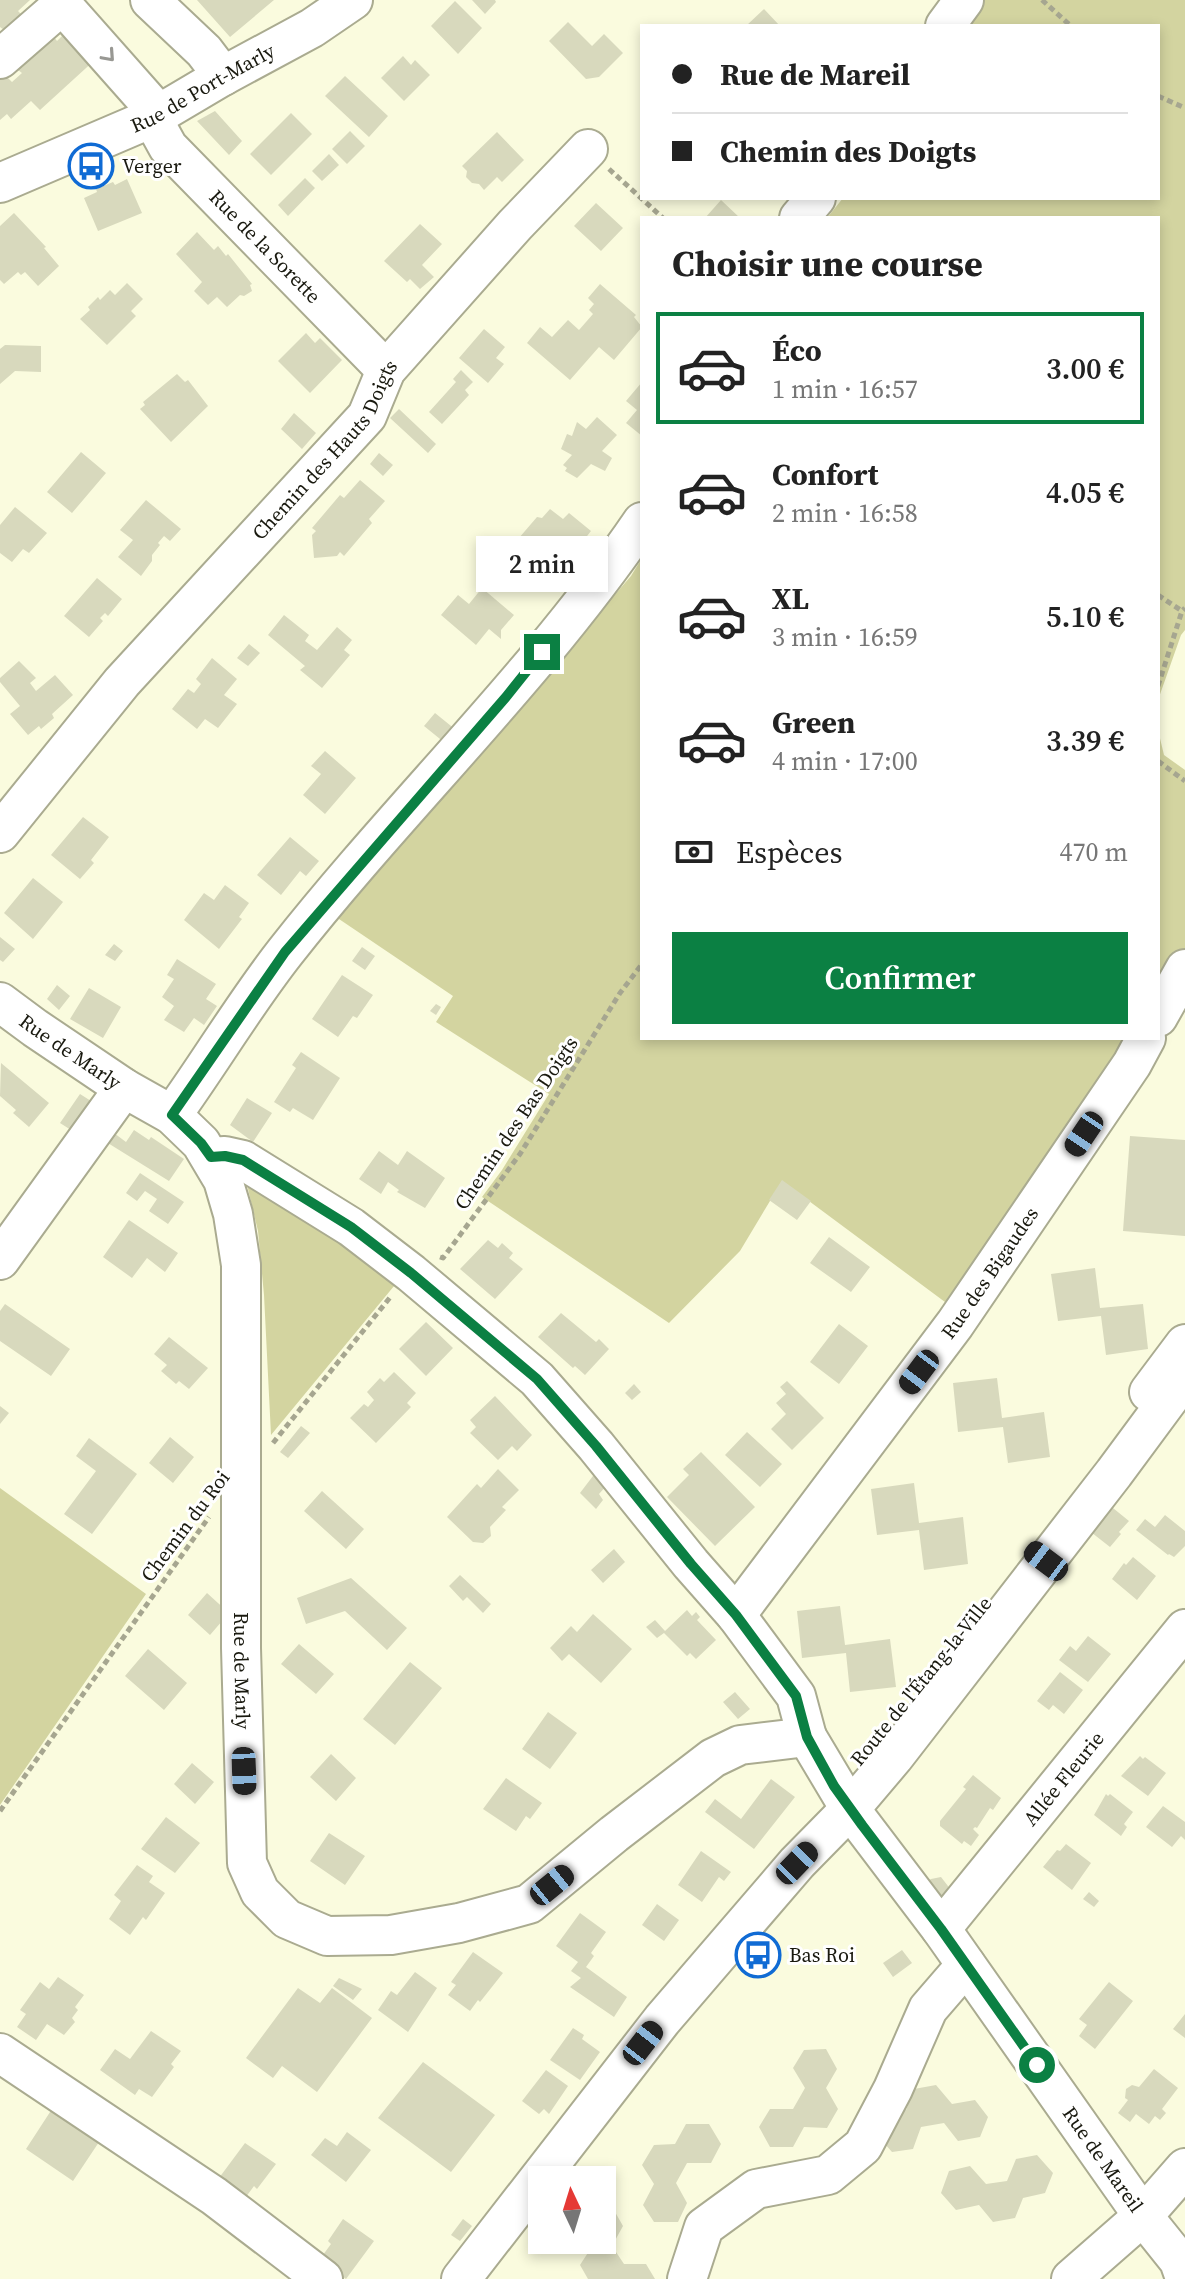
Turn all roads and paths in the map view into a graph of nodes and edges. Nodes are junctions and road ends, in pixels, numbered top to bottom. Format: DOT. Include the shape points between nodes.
graph roads {
  1 [pos="150,0"];
  2 [pos="353,0"];
  3 [pos="964,0"];
  4 [pos="1042,0"];
  5 [pos="60,2"];
  6 [pos="946,24"];
  7 [pos="1069,24"];
  8 [pos="0,59"];
  9 [pos="223,76"];
  10 [pos="1160,97"];
  11 [pos="1185,108"];
  12 [pos="156,116"];
  13 [pos="588,149"];
  14 [pos="0,183"];
  15 [pos="640,197"];
  16 [pos="643,200"];
  17 [pos="814,200"];
  18 [pos="661,216"];
  19 [pos="801,216"];
  20 [pos="386,370"];
  21 [pos="640,525"];
  22 [pos="1160,596"];
  23 [pos="1184,609"];
  24 [pos="1160,680"];
  25 [pos="1160,762"];
  26 [pos="1185,781"];
  27 [pos="1,829"];
  28 [pos="640,967"];
  29 [pos="1185,969"];
  30 [pos="0,1002"];
  31 [pos="1160,1013"];
  32 [pos="1145,1040"];
  33 [pos="124,1088"];
  34 [pos="172,1115"];
  35 [pos="211,1157"];
  36 [pos="0,1260"];
  37 [pos="420,1263"];
  38 [pos="1185,1344"];
  39 [pos="1185,1377"];
  40 [pos="242,1476"];
  41 [pos="209,1517"];
  42 [pos="1037,1554"];
  43 [pos="736,1615"];
  44 [pos="1185,1629"];
  45 [pos="807,1737"];
  46 [pos="842,1797"];
  47 [pos="0,1811"];
  48 [pos="941,1929"];
  49 [pos="966,1965"];
  50 [pos="0,2053"];
  51 [pos="1185,2168"];
  52 [pos="1143,2216"];
  53 [pos="1185,2278"];
  54 [pos="323,2279"];
  55 [pos="461,2279"];
  56 [pos="687,2279"];
  57 [pos="1071,2279"];
  1 -- 9 [label="street"];
  2 -- 9 [label="street, Rue de Port-Marly"];
  3 -- 6 [label="street"];
  4 -- 7 [label="path"];
  5 -- 8 [label="street"];
  5 -- 12 [label="street, Rue de la Sorette, one-way"];
  9 -- 12 [label="street, Rue de Port-Marly"];
  10 -- 11 [label="path"];
  12 -- 14 [label="street, Rue de Port-Marly"];
  12 -- 20 [label="street, Rue de la Sorette" via="168,147"];
  13 -- 15 [label="path"];
  13 -- 20 [label="street, Chemin des Hauts Doigts"];
  16 -- 18 [label="path"];
  17 -- 19 [label="street"];
  20 -- 27 [label="street, Chemin des Hauts Doigts" via="367,416 122,682"];
  21 -- 34 [label="street" via="506,697 285,952"];
  22 -- 23 [label="path"];
  23 -- 24 [label="path"];
  25 -- 26 [label="path"];
  28 -- 37 [label="path, Chemin des Bas Doigts" via="520,1154 443,1258"];
  29 -- 31 [label="street"];
  30 -- 33 [label="street, Rue de Marly"];
  32 -- 43 [label="street, Rue des Bigaudes" via="955,1324"];
  33 -- 34 [label="street, Rue de Marly"];
  33 -- 36 [label="street"];
  34 -- 35 [label="street, Rue de Marly"];
  35 -- 37 [label="street" via="243,1160"];
  35 -- 40 [label="street, Rue de Marly" via="230,1203 241,1265"];
  37 -- 40 [label="path, Chemin du Roi"];
  37 -- 43 [label="street" via="537,1379"];
  38 -- 42 [label="street, Route de l'Étang-la-Ville" via="1105,1450"];
  39 -- 42 [label="street, Route de l'Étang-la-Ville"];
  40 -- 45 [label="street, Rue de Marly" via="247,1863 260,1892 287,1919 327,1936 391,1935 529,1904 713,1758 740,1745"];
  41 -- 47 [label="path, Chemin du Roi"];
  42 -- 46 [label="street, Route de l'Étang-la-Ville" via="972,1638 874,1743"];
  43 -- 45 [label="street" via="796,1696"];
  44 -- 48 [label="street, Allée Fleurie"];
  45 -- 46 [label="street"];
  46 -- 48 [label="street, Rue de Mareil"];
  46 -- 55 [label="street, Route de l'Étang-la-Ville" via="785,1854 716,1941 662,2020"];
  48 -- 49 [label="street, Rue de Mareil"];
  49 -- 52 [label="street, Rue de Mareil"];
  49 -- 56 [label="street" via="928,2009 863,2146 828,2175 756,2189 704,2227"];
  50 -- 54 [label="street" via="214,2196"];
  51 -- 52 [label="street"];
  52 -- 53 [label="street, Rue de Mareil" via="1179,2261"];
  52 -- 57 [label="street"];
}
